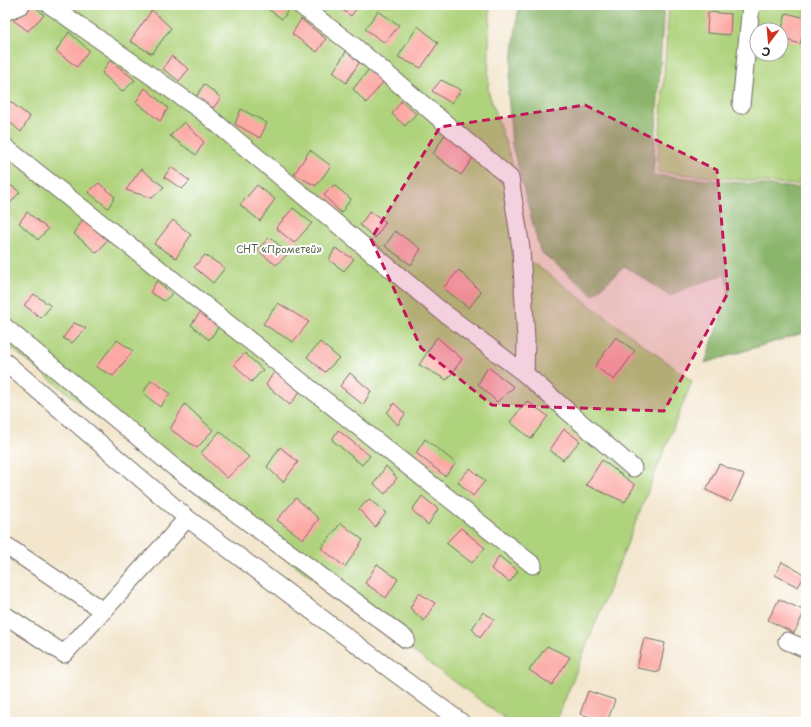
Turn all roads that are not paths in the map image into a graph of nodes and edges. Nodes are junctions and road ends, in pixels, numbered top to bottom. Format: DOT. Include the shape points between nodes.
graph roads {
  1 [pos="21,5"];
  2 [pos="50,5"];
  3 [pos="300,5"];
  4 [pos="751,5"];
  5 [pos="5,12"];
  6 [pos="741,105"];
  7 [pos="5,147"];
  8 [pos="5,327"];
  9 [pos="5,362"];
  10 [pos="525,374"];
  11 [pos="633,468"];
  12 [pos="187,518"];
  13 [pos="5,547"];
  14 [pos="533,565"];
  15 [pos="103,611"];
  16 [pos="5,615"];
  17 [pos="406,639"];
  18 [pos="787,640"];
  19 [pos="806,649"];
  20 [pos="461,722"];
  1 -- 5 [label="street"];
  2 -- 10 [label="street" via="203,112 439,309"];
  3 -- 10 [label="street" via="354,46 510,178 521,248 526,340"];
  4 -- 6 [label="street"];
  7 -- 14 [label="street"];
  8 -- 17 [label="street" via="175,468"];
  9 -- 12 [label="street"];
  10 -- 11 [label="street"];
  12 -- 15 [label="street"];
  12 -- 20 [label="street"];
  13 -- 15 [label="street"];
  15 -- 16 [label="street" via="64,654"];
  18 -- 19 [label="street"];
}
